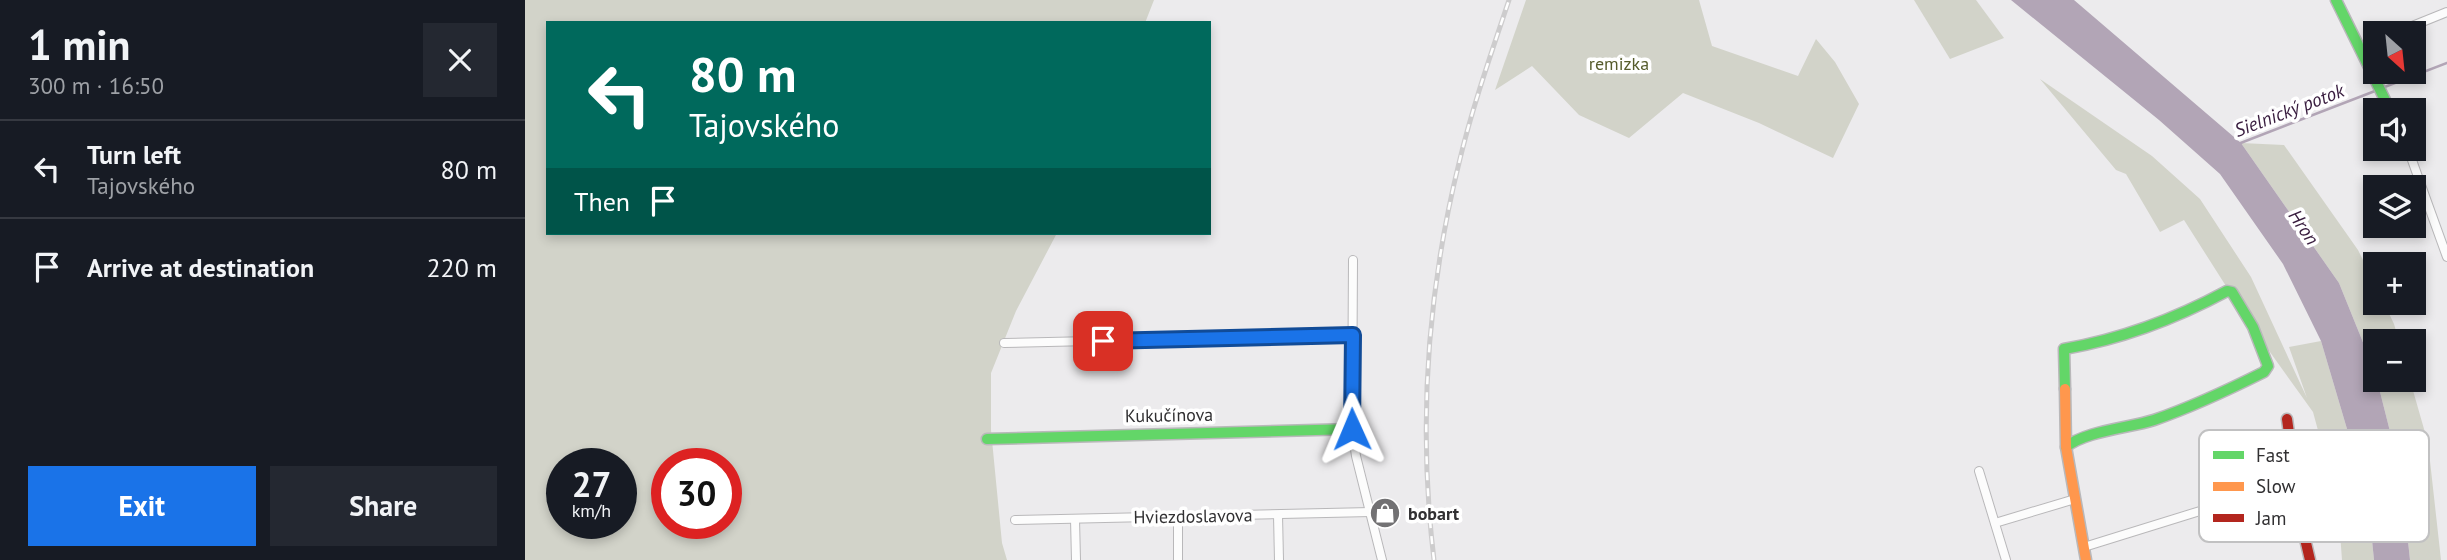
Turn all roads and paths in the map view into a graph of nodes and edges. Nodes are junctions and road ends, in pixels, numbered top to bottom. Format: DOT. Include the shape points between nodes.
graph roads {
  1 [pos="2336,0"];
  2 [pos="2447,12"];
  3 [pos="2425,21"];
  4 [pos="2361,48"];
  5 [pos="2385,98"];
  6 [pos="2413,161"];
  7 [pos="2447,257"];
  8 [pos="1353,260"];
  9 [pos="1353,335"];
  10 [pos="1004,344"];
  11 [pos="2287,419"];
  12 [pos="1352,429"];
  13 [pos="2289,430"];
  14 [pos="987,439"];
  15 [pos="2066,447"];
  16 [pos="1979,471"];
  17 [pos="2075,499"];
  18 [pos="2199,511"];
  19 [pos="1371,512"];
  20 [pos="1278,515"];
  21 [pos="1178,516"];
  22 [pos="1075,519"];
  23 [pos="1015,520"];
  24 [pos="1995,523"];
  25 [pos="2306,542"];
  26 [pos="2084,547"];
  27 [pos="1076,560"];
  28 [pos="1178,560"];
  29 [pos="1279,560"];
  30 [pos="1382,560"];
  31 [pos="2006,560"];
  32 [pos="2086,560"];
  33 [pos="2310,560"];
  1 -- 4 [label="street"];
  2 -- 3 [label="street"];
  4 -- 5 [label="street"];
  6 -- 7 [label="street"];
  8 -- 9 [label="street"];
  9 -- 10 [label="street"];
  9 -- 12 [label="street"];
  11 -- 13 [label="street"];
  12 -- 14 [label="street, Kukučínova"];
  12 -- 19 [label="street"];
  15 -- 15 [label="street" via="2064,349 2150,328 2227,291 2236,297 2268,366 2264,372 2218,402 2077,438"];
  15 -- 17 [label="street"];
  16 -- 24 [label="street"];
  17 -- 24 [label="street"];
  17 -- 26 [label="street"];
  18 -- 26 [label="street"];
  19 -- 20 [label="street, Hviezdoslavova"];
  19 -- 30 [label="street"];
  20 -- 21 [label="street, Hviezdoslavova"];
  20 -- 29 [label="street"];
  21 -- 22 [label="street, Hviezdoslavova"];
  21 -- 28 [label="street"];
  22 -- 23 [label="street, Hviezdoslavova"];
  22 -- 27 [label="street"];
  24 -- 31 [label="street"];
  25 -- 33 [label="street"];
  26 -- 32 [label="street"];
}
